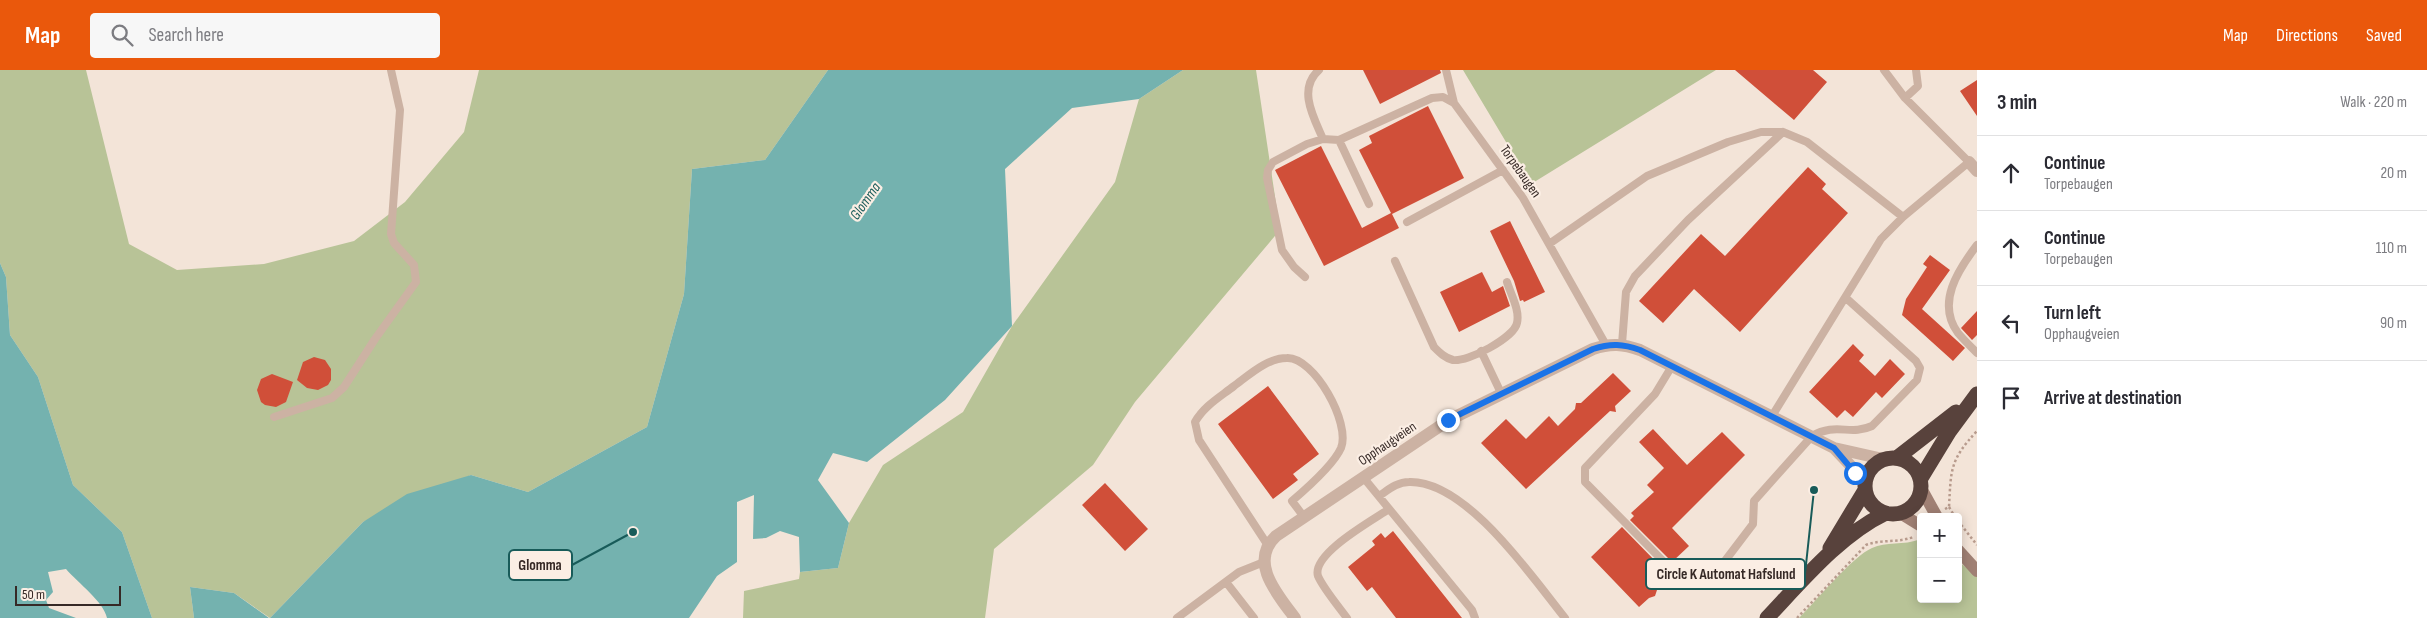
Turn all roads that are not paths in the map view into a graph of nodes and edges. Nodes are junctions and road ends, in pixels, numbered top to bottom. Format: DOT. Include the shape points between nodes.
graph roads {
  1 [pos="391,70"];
  2 [pos="1319,70"];
  3 [pos="1446,70"];
  4 [pos="1884,70"];
  5 [pos="1916,70"];
  6 [pos="1905,98"];
  7 [pos="1454,103"];
  8 [pos="1783,132"];
  9 [pos="1323,139"];
  10 [pos="1339,140"];
  11 [pos="1973,166"];
  12 [pos="1502,170"];
  13 [pos="1369,204"];
  14 [pos="1903,217"];
  15 [pos="1407,222"];
  16 [pos="1549,244"];
  17 [pos="1977,245"];
  18 [pos="1395,262"];
  19 [pos="1306,277"];
  20 [pos="1507,282"];
  21 [pos="1846,298"];
  22 [pos="1606,344"];
  23 [pos="1622,344"];
  24 [pos="1481,351"];
  25 [pos="1977,353"];
  26 [pos="1672,366"];
  27 [pos="1501,393"];
  28 [pos="1976,394"];
  29 [pos="1772,416"];
  30 [pos="274,417"];
  31 [pos="1812,436"];
  32 [pos="1834,448"];
  33 [pos="1891,458"];
  34 [pos="1363,477"];
  35 [pos="1921,484"];
  36 [pos="1865,486"];
  37 [pos="1378,496"];
  38 [pos="1388,509"];
  39 [pos="1893,513"];
  40 [pos="1938,513"];
  41 [pos="1304,517"];
  42 [pos="1917,528"];
  43 [pos="1267,544"];
  44 [pos="1828,552"];
  45 [pos="1962,554"];
  46 [pos="1264,562"];
  47 [pos="1977,571"];
  48 [pos="1226,582"];
  49 [pos="1176,618"];
  50 [pos="1254,618"];
  51 [pos="1295,618"];
  52 [pos="1347,618"];
  53 [pos="1474,618"];
  54 [pos="1565,618"];
  55 [pos="1767,618"];
  1 -- 30 [label="lane" via="400,110 391,234 394,243 414,265 416,282 338,393 332,398"];
  2 -- 9 [label="lane" via="1311,77 1308,87 1310,108"];
  3 -- 7 [label="lane"];
  4 -- 6 [label="lane"];
  5 -- 6 [label="lane" via="1918,86"];
  6 -- 11 [label="lane"];
  7 -- 10 [label="lane" via="1443,97 1432,98"];
  7 -- 12 [label="lane, Torpebaugen"];
  8 -- 14 [label="lane" via="1807,142"];
  8 -- 16 [label="lane" via="1761,132 1728,142 1647,176"];
  8 -- 23 [label="lane" via="1688,220 1635,276 1626,292"];
  9 -- 10 [label="lane"];
  9 -- 19 [label="lane" via="1273,162 1268,170 1270,198 1282,250"];
  10 -- 13 [label="lane"];
  11 -- 14 [label="lane"];
  12 -- 15 [label="lane"];
  12 -- 16 [label="lane, Torpebaugen" via="1523,198"];
  14 -- 21 [label="lane" via="1881,239"];
  16 -- 22 [label="lane, Torpebaugen"];
  17 -- 25 [label="lane" via="1954,278 1950,295 1953,324"];
  18 -- 24 [label="lane" via="1434,347 1444,357 1455,360"];
  20 -- 24 [label="lane" via="1518,313 1515,331"];
  21 -- 29 [label="lane"];
  21 -- 31 [label="lane" via="1916,361 1920,374 1918,380 1872,426 1864,430 1822,430"];
  22 -- 23 [label="street"];
  22 -- 27 [label="street, Opphaugveien"];
  23 -- 26 [label="street"];
  24 -- 27 [label="lane"];
  26 -- 29 [label="street"];
  26 -- 31 [label="lane" via="1655,394 1585,468 1585,482 1681,577 1700,580 1715,574 1753,524 1754,501"];
  27 -- 34 [label="street, Opphaugveien" via="1448,420"];
  28 -- 33 [label="highway" via="1940,426"];
  28 -- 35 [label="highway" via="1949,432"];
  29 -- 31 [label="street"];
  31 -- 32 [label="street"];
  32 -- 33 [label="street"];
  32 -- 36 [label="street"];
  33 -- 35 [label="highway" via="1912,464"];
  33 -- 36 [label="highway" via="1870,469"];
  34 -- 37 [label="lane"];
  34 -- 41 [label="street, Opphaugveien"];
  35 -- 39 [label="highway" via="1914,505"];
  35 -- 40 [label="street"];
  36 -- 39 [label="highway" via="1873,505"];
  36 -- 44 [label="highway"];
  37 -- 38 [label="lane"];
  37 -- 54 [label="lane" via="1403,483 1424,483 1441,489 1467,506 1507,546"];
  38 -- 52 [label="lane" via="1331,549 1318,566 1318,576"];
  38 -- 53 [label="lane" via="1472,610"];
  39 -- 42 [label="street"];
  39 -- 44 [label="highway" via="1874,518"];
  41 -- 43 [label="street, Opphaugveien"];
  41 -- 43 [label="lane" via="1292,501 1315,482 1337,455 1342,436 1331,398 1306,364 1286,358 1260,367 1208,405 1196,422 1199,440"];
  43 -- 46 [label="street"];
  44 -- 55 [label="highway"];
  45 -- 47 [label="street"];
  46 -- 48 [label="lane" via="1248,566"];
  46 -- 51 [label="street" via="1276,592"];
  48 -- 49 [label="lane"];
  48 -- 50 [label="lane"];
}
